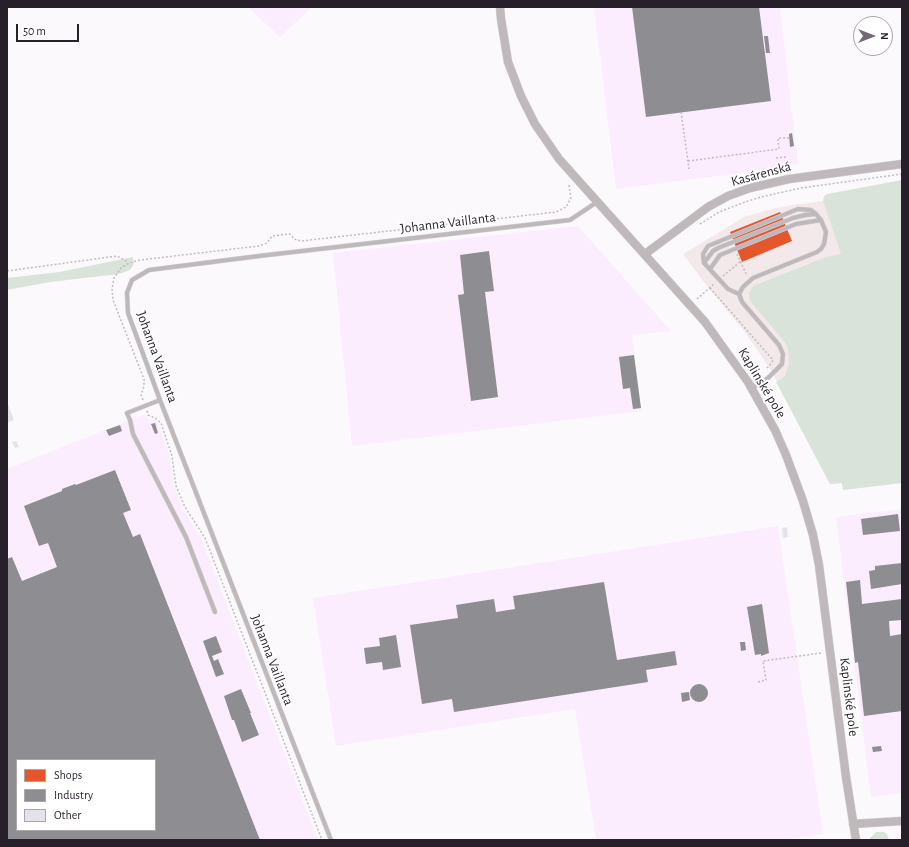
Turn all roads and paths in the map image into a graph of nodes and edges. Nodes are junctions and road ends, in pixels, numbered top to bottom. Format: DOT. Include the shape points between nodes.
graph roads {
  1 [pos="500,7"];
  2 [pos="682,112"];
  3 [pos="789,138"];
  4 [pos="786,156"];
  5 [pos="776,158"];
  6 [pos="688,161"];
  7 [pos="902,164"];
  8 [pos="689,169"];
  9 [pos="902,174"];
  10 [pos="576,179"];
  11 [pos="597,202"];
  12 [pos="816,214"];
  13 [pos="821,220"];
  14 [pos="700,224"];
  15 [pos="734,249"];
  16 [pos="645,254"];
  17 [pos="129,263"];
  18 [pos="704,263"];
  19 [pos="710,269"];
  20 [pos="7,271"];
  21 [pos="750,281"];
  22 [pos="739,294"];
  23 [pos="697,299"];
  24 [pos="767,368"];
  25 [pos="752,388"];
  26 [pos="160,400"];
  27 [pos="145,405"];
  28 [pos="215,612"];
  29 [pos="830,651"];
  30 [pos="758,682"];
  31 [pos="902,821"];
  32 [pos="853,824"];
  33 [pos="322,840"];
  34 [pos="331,840"];
  35 [pos="856,840"];
  1 -- 10 [label="street, Kaplinské pole" via="508,62 521,96 535,124"];
  2 -- 6 [label="path"];
  3 -- 6 [label="path" via="778,138 779,149"];
  4 -- 5 [label="path"];
  6 -- 8 [label="path"];
  7 -- 16 [label="street, Kasárenská" via="789,179 750,188 708,207"];
  9 -- 14 [label="path" via="801,188 761,197 719,212"];
  10 -- 11 [label="street, Kaplinské pole"];
  10 -- 17 [label="path" via="569,186 571,198 566,207 556,212 301,241 294,239 290,234 272,236 267,243 259,246"];
  11 -- 16 [label="street, Kaplinské pole"];
  11 -- 26 [label="lane, Johanna Vaillanta" via="570,220 149,270 132,280 127,294 128,313"];
  12 -- 13 [label="lane"];
  12 -- 18 [label="lane" via="784,221 718,248"];
  12 -- 18 [label="lane" via="811,210 798,209 713,243 704,249"];
  13 -- 15 [label="lane" via="796,224"];
  13 -- 21 [label="lane" via="826,232 821,249"];
  15 -- 19 [label="lane" via="720,255"];
  15 -- 21 [label="path"];
  16 -- 25 [label="street, Kaplinské pole" via="705,322"];
  17 -- 20 [label="path" via="117,256"];
  17 -- 27 [label="path" via="121,268 114,278 113,300 144,379 141,395"];
  18 -- 19 [label="lane"];
  19 -- 22 [label="lane" via="728,289"];
  21 -- 22 [label="lane"];
  22 -- 25 [label="lane" via="742,302 779,345 783,354 782,364 768,378"];
  23 -- 24 [label="path" via="709,288 773,360"];
  25 -- 29 [label="street, Kaplinské pole" via="794,475 813,535"];
  26 -- 27 [label="lane"];
  26 -- 34 [label="lane, Johanna Vaillanta"];
  27 -- 28 [label="lane" via="127,413 133,434 186,537"];
  27 -- 33 [label="path" via="148,415 160,423 172,456 176,486 185,507 205,538"];
  29 -- 30 [label="path" via="763,661 766,680"];
  29 -- 32 [label="street, Kaplinské pole"];
  31 -- 32 [label="street"];
  32 -- 35 [label="street, Kaplinské pole"];
}
